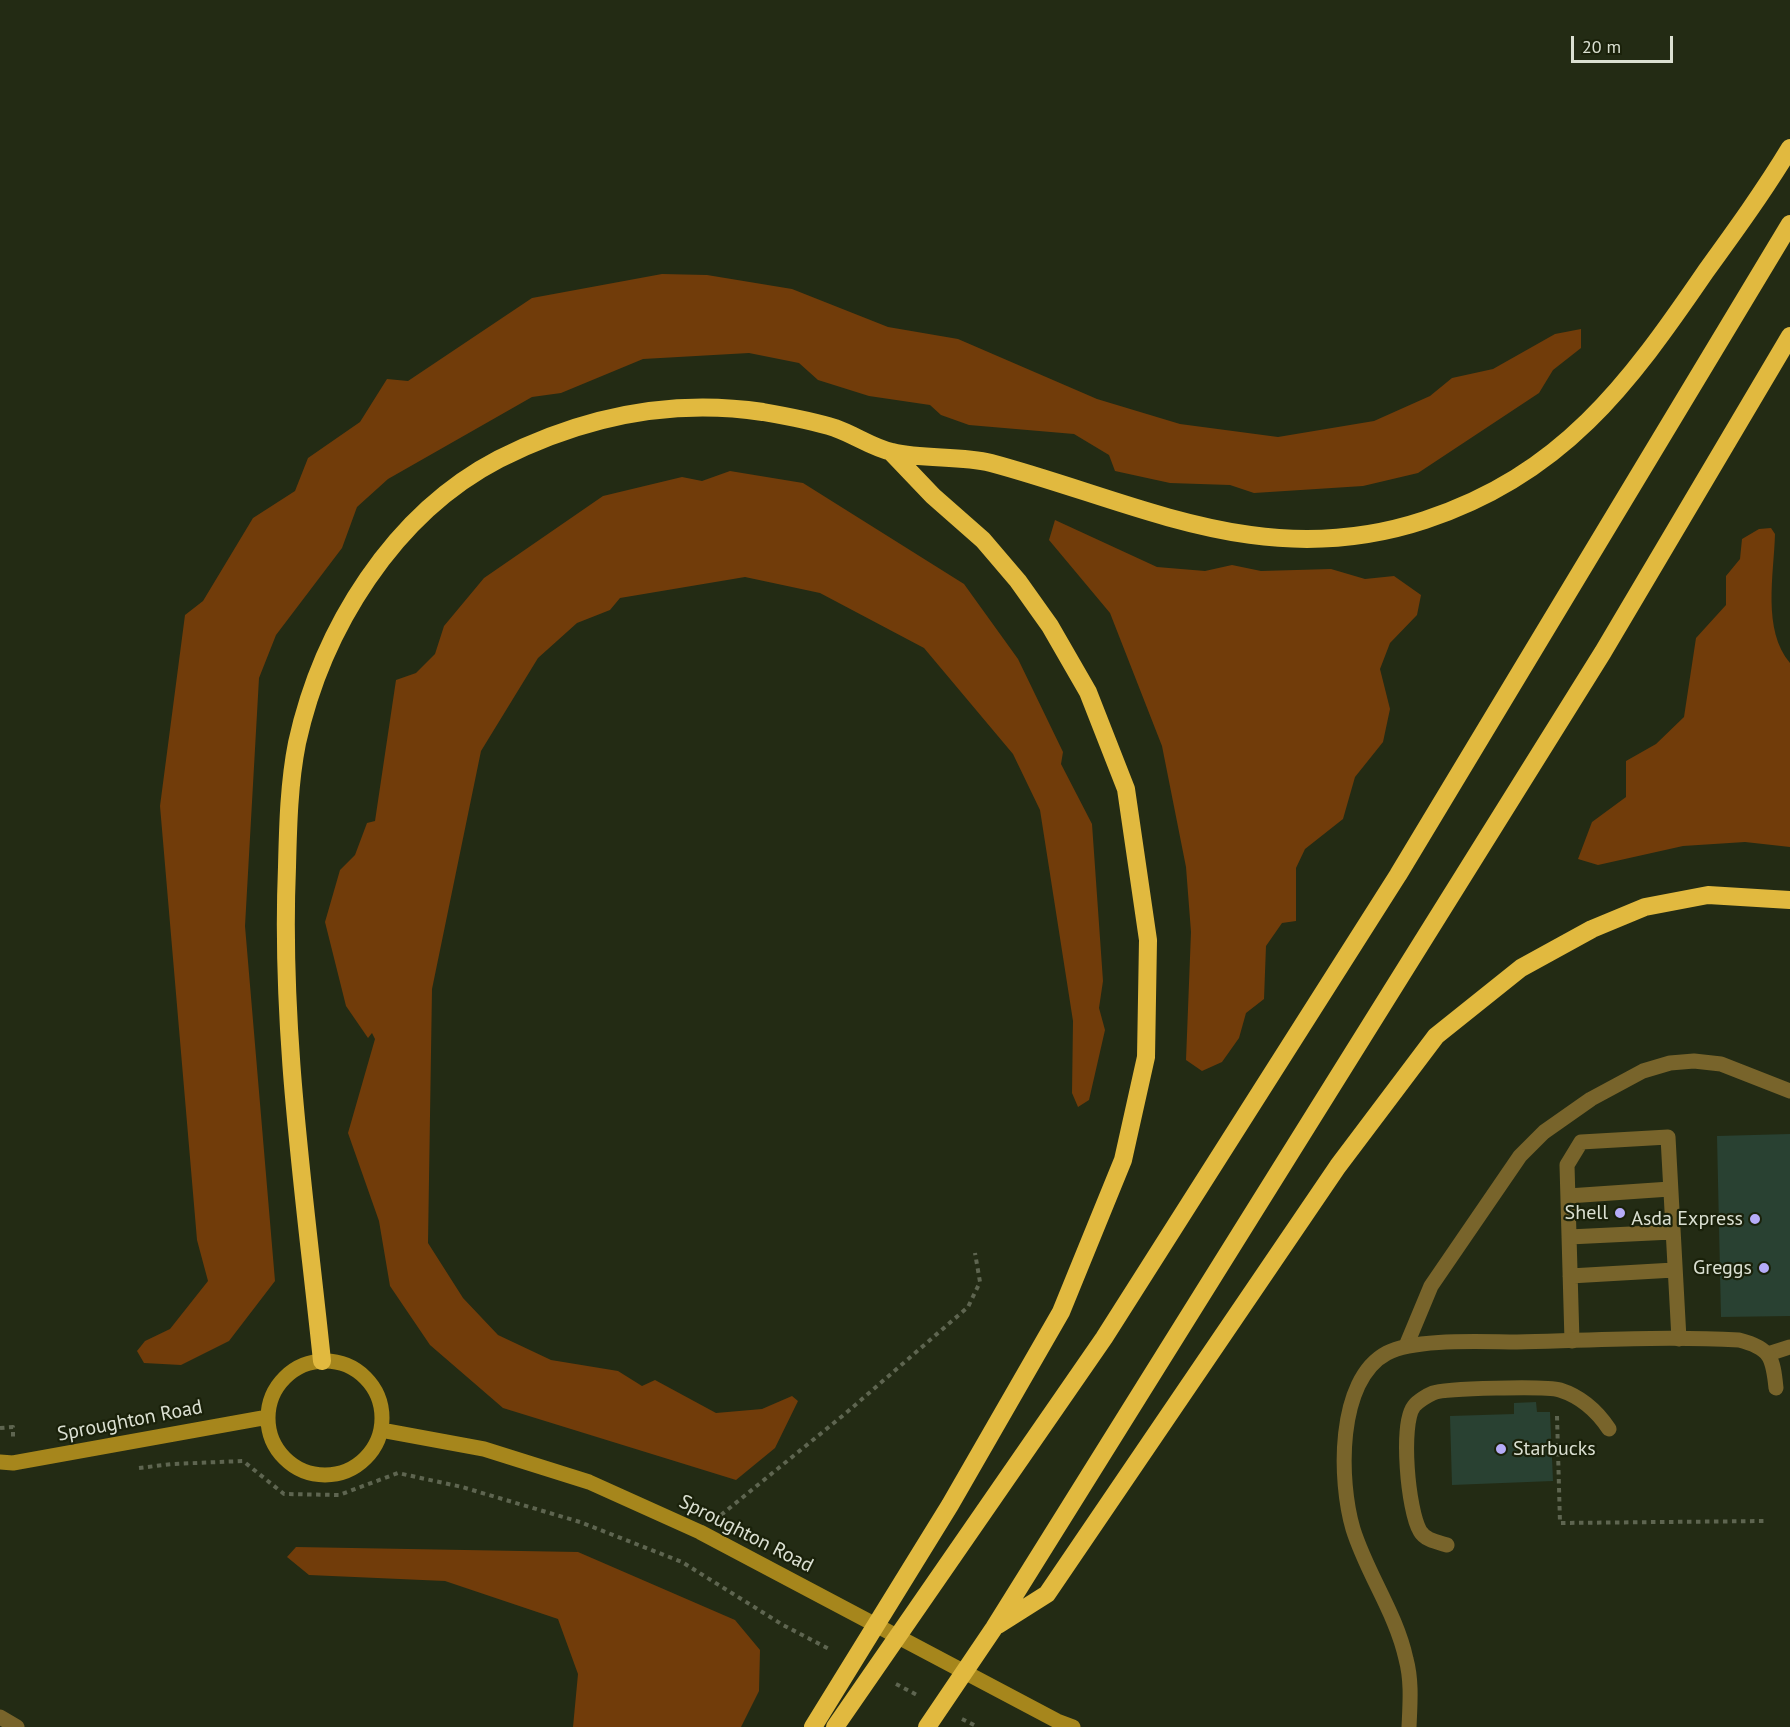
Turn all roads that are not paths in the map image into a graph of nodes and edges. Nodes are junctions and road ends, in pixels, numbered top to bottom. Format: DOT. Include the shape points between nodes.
graph roads {
  1 [pos="1790,148"];
  2 [pos="1790,224"];
  3 [pos="1790,336"];
  4 [pos="891,452"];
  5 [pos="1790,900"];
  6 [pos="1790,1091"];
  7 [pos="1670,1189"];
  8 [pos="1568,1196"];
  9 [pos="1672,1232"];
  10 [pos="1569,1237"];
  11 [pos="1674,1270"];
  12 [pos="1570,1276"];
  13 [pos="1679,1339"];
  14 [pos="1572,1341"];
  15 [pos="1406,1346"];
  16 [pos="1790,1347"];
  17 [pos="1768,1354"];
  18 [pos="322,1361"];
  19 [pos="1776,1388"];
  20 [pos="268,1417"];
  21 [pos="1610,1429"];
  22 [pos="381,1430"];
  23 [pos="0,1462"];
  24 [pos="1447,1545"];
  25 [pos="994,1628"];
  26 [pos="0,1717"];
  27 [pos="17,1727"];
  28 [pos="813,1727"];
  29 [pos="835,1727"];
  30 [pos="927,1727"];
  31 [pos="1073,1727"];
  32 [pos="1409,1727"];
  1 -- 4 [label="highway" via="1644,361 1606,404 1553,453 1481,499 1418,522 1316,539 1240,535 1178,522 984,461"];
  2 -- 29 [label="highway" via="1398,875 1104,1338"];
  3 -- 25 [label="highway" via="1603,652"];
  4 -- 18 [label="highway" via="833,427 760,412 676,408 610,416 542,437 472,475 430,506 378,565 347,610 323,661 297,744 289,811 284,928 294,1103"];
  4 -- 28 [label="highway" via="983,540 1018,582 1050,626 1088,692 1126,789 1148,940 1146,1057 1123,1160 1061,1312 908,1574"];
  5 -- 25 [label="highway" via="1708,895 1645,907 1593,929 1521,968 1436,1036 1338,1166 1047,1594"];
  6 -- 15 [label="street" via="1721,1064 1694,1062 1670,1063 1643,1071 1591,1099 1544,1132 1520,1156 1431,1286"];
  7 -- 8 [label="street"];
  7 -- 8 [label="street" via="1668,1137 1581,1142 1567,1166"];
  7 -- 9 [label="street"];
  8 -- 10 [label="street"];
  9 -- 10 [label="street"];
  9 -- 11 [label="street"];
  10 -- 12 [label="street"];
  11 -- 12 [label="street"];
  11 -- 13 [label="street"];
  12 -- 14 [label="street"];
  13 -- 14 [label="street"];
  13 -- 17 [label="street" via="1739,1340 1756,1344"];
  14 -- 15 [label="street"];
  15 -- 32 [label="street" via="1386,1353 1360,1380 1350,1404 1345,1462 1352,1528 1407,1661"];
  16 -- 17 [label="street"];
  17 -- 19 [label="street"];
  18 -- 20 [label="street" via="291,1372 271,1400"];
  18 -- 22 [label="street" via="338,1362 366,1378 381,1405"];
  20 -- 22 [label="street" via="277,1450 290,1464 324,1476 358,1466 371,1453"];
  20 -- 23 [label="street, Sproughton Road" via="94,1450"];
  21 -- 24 [label="street" via="1587,1404 1559,1390 1434,1392 1415,1405 1408,1420 1407,1456 1414,1515 1420,1532 1431,1541"];
  22 -- 31 [label="street, Sproughton Road" via="484,1449 589,1482 700,1532"];
  25 -- 30 [label="highway"];
  26 -- 27 [label="street"];
}
